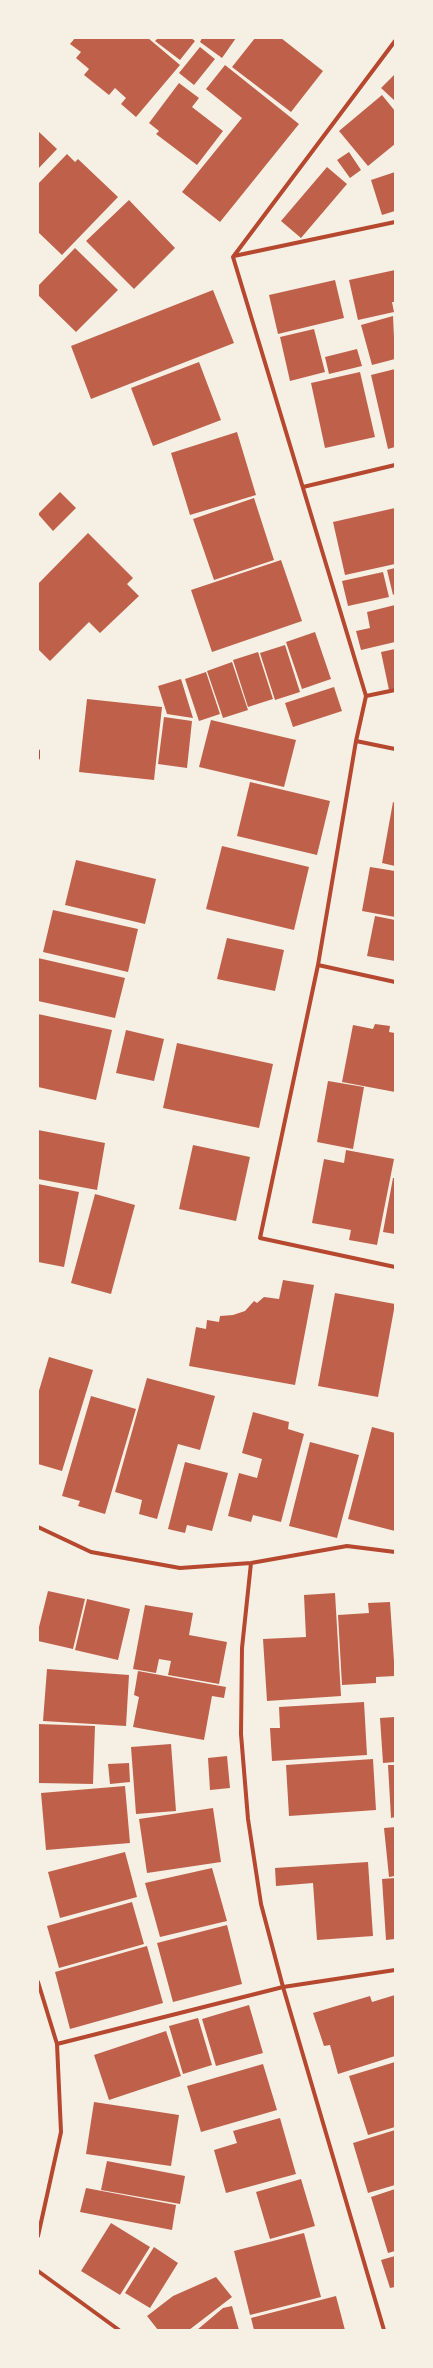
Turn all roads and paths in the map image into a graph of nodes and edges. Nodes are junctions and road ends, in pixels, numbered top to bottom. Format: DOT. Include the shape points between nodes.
graph roads {
  1 [pos="395,41"];
  2 [pos="395,222"];
  3 [pos="233,257"];
  4 [pos="395,466"];
  5 [pos="303,487"];
  6 [pos="395,690"];
  7 [pos="366,696"];
  8 [pos="356,741"];
  9 [pos="395,749"];
  10 [pos="38,751"];
  11 [pos="38,758"];
  12 [pos="318,965"];
  13 [pos="395,982"];
  14 [pos="395,1267"];
  15 [pos="38,1527"];
  16 [pos="395,1552"];
  17 [pos="251,1563"];
  18 [pos="395,1970"];
  19 [pos="38,1982"];
  20 [pos="283,1987"];
  21 [pos="57,2044"];
  22 [pos="38,2236"];
  23 [pos="38,2271"];
  24 [pos="119,2330"];
  25 [pos="384,2330"];
  1 -- 3 [label="street"];
  2 -- 3 [label="street"];
  3 -- 5 [label="street"];
  4 -- 5 [label="street"];
  5 -- 7 [label="street"];
  6 -- 7 [label="street"];
  7 -- 8 [label="street"];
  8 -- 9 [label="street"];
  8 -- 12 [label="street"];
  10 -- 11 [label="street"];
  12 -- 13 [label="street"];
  12 -- 14 [label="street" via="260,1238"];
  15 -- 17 [label="street" via="91,1552 180,1568"];
  16 -- 17 [label="street" via="347,1546"];
  17 -- 20 [label="street" via="242,1648 241,1734 248,1819 261,1904"];
  18 -- 20 [label="street"];
  19 -- 21 [label="street"];
  20 -- 21 [label="street"];
  20 -- 25 [label="street"];
  21 -- 22 [label="street" via="61,2132"];
  23 -- 24 [label="street"];
}
